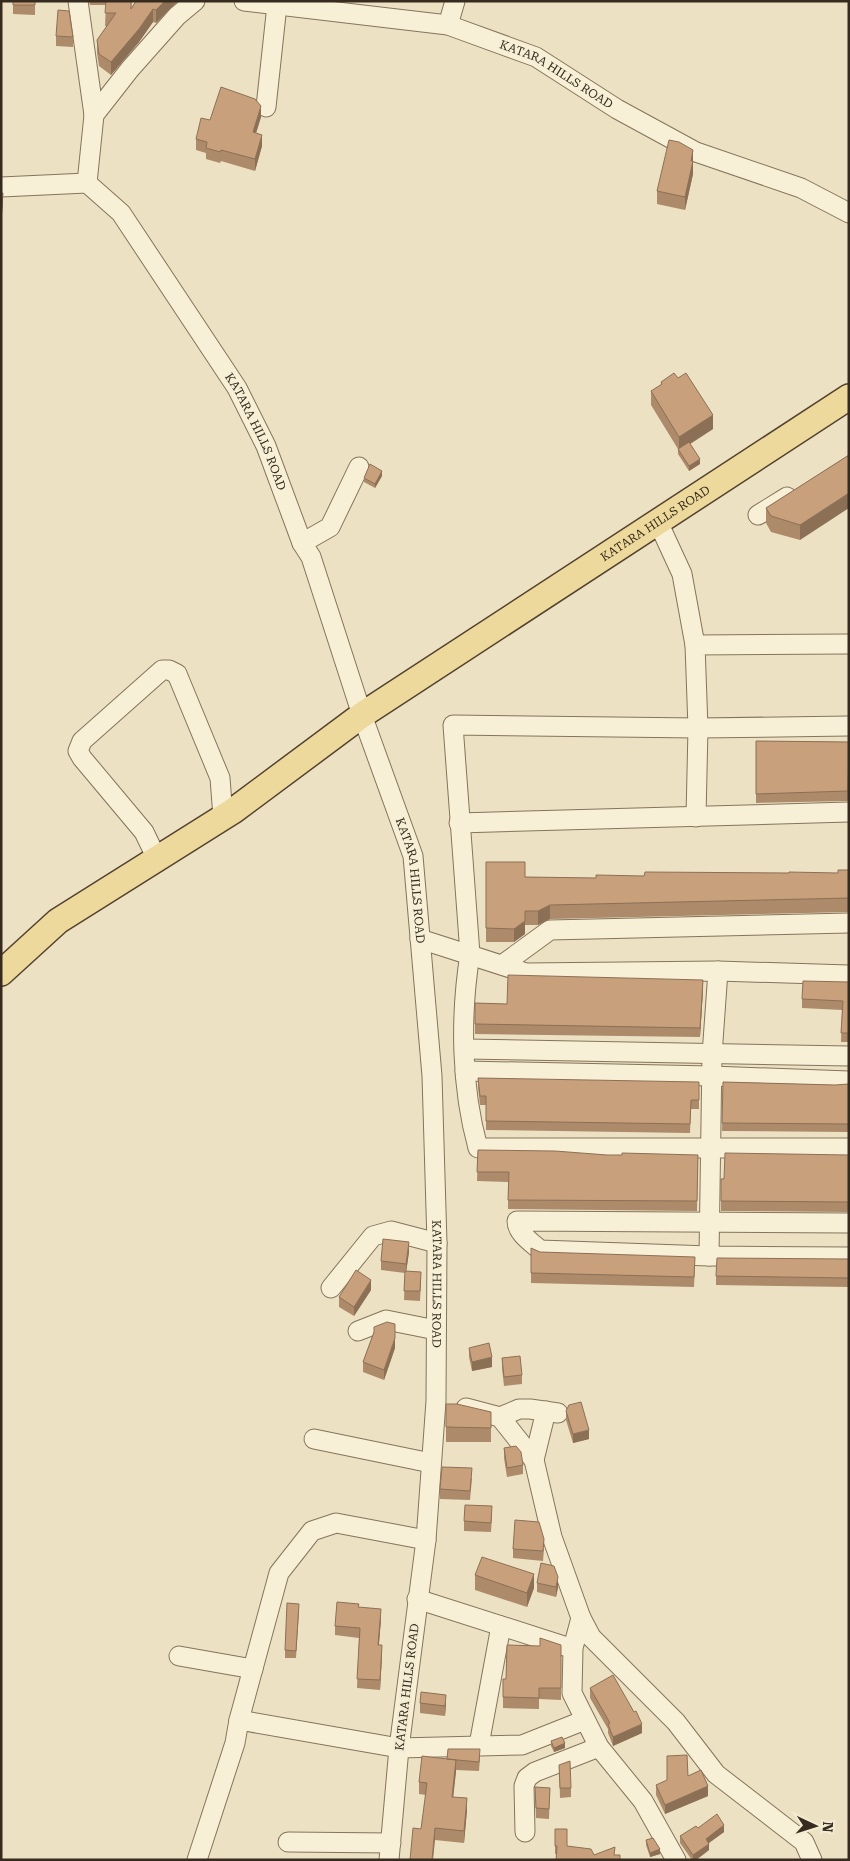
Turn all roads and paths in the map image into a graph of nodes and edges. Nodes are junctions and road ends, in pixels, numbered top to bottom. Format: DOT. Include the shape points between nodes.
graph roads {
  1 [pos="78,1"];
  2 [pos="195,1"];
  3 [pos="244,1"];
  4 [pos="456,1"];
  5 [pos="276,5"];
  6 [pos="314,5"];
  7 [pos="448,25"];
  8 [pos="266,107"];
  9 [pos="94,115"];
  10 [pos="87,183"];
  11 [pos="1,187"];
  12 [pos="849,213"];
  13 [pos="849,397"];
  14 [pos="359,467"];
  15 [pos="799,489"];
  16 [pos="758,516"];
  17 [pos="658,522"];
  18 [pos="302,543"];
  19 [pos="849,644"];
  20 [pos="695,645"];
  21 [pos="362,715"];
  22 [pos="849,726"];
  23 [pos="698,728"];
  24 [pos="849,812"];
  25 [pos="224,817"];
  26 [pos="696,817"];
  27 [pos="459,823"];
  28 [pos="157,859"];
  29 [pos="849,922"];
  30 [pos="420,939"];
  31 [pos="470,954"];
  32 [pos="502,965"];
  33 [pos="718,971"];
  34 [pos="1,973"];
  35 [pos="849,975"];
  36 [pos="465,1049"];
  37 [pos="712,1055"];
  38 [pos="849,1056"];
  39 [pos="465,1071"];
  40 [pos="712,1076"];
  41 [pos="849,1081"];
  42 [pos="849,1148"];
  43 [pos="711,1149"];
  44 [pos="710,1222"];
  45 [pos="849,1223"];
  46 [pos="437,1243"];
  47 [pos="710,1256"];
  48 [pos="849,1257"];
  49 [pos="331,1288"];
  50 [pos="436,1330"];
  51 [pos="358,1331"];
  52 [pos="436,1401"];
  53 [pos="500,1417"];
  54 [pos="314,1439"];
  55 [pos="534,1460"];
  56 [pos="431,1463"];
  57 [pos="426,1540"];
  58 [pos="418,1599"];
  59 [pos="581,1618"];
  60 [pos="501,1626"];
  61 [pos="591,1637"];
  62 [pos="573,1648"];
  63 [pos="179,1656"];
  64 [pos="253,1669"];
  65 [pos="239,1720"];
  66 [pos="585,1720"];
  67 [pos="479,1745"];
  68 [pos="599,1747"];
  69 [pos="399,1748"];
  70 [pos="525,1832"];
  71 [pos="288,1842"];
  72 [pos="390,1851"];
  73 [pos="197,1860"];
  74 [pos="676,1860"];
  75 [pos="812,1860"];
  1 -- 9 [label="street"];
  2 -- 9 [label="street" via="177,16 130,69"];
  3 -- 5 [label="street, KATARA HILLS ROAD"];
  4 -- 7 [label="street"];
  5 -- 6 [label="street, KATARA HILLS ROAD"];
  5 -- 8 [label="street"];
  6 -- 7 [label="street, KATARA HILLS ROAD"];
  7 -- 12 [label="street, KATARA HILLS ROAD" via="536,57 617,109 696,152 801,188"];
  9 -- 10 [label="street"];
  10 -- 11 [label="street"];
  10 -- 18 [label="street, KATARA HILLS ROAD" via="121,213 237,388 266,446"];
  13 -- 17 [label="main road, KATARA HILLS ROAD"];
  14 -- 18 [label="street" via="330,527"];
  15 -- 16 [label="street"];
  17 -- 20 [label="street" via="682,574"];
  17 -- 21 [label="main road, KATARA HILLS ROAD"];
  18 -- 21 [label="street, KATARA HILLS ROAD" via="311,557"];
  19 -- 20 [label="street"];
  20 -- 23 [label="street"];
  21 -- 25 [label="main road, KATARA HILLS ROAD"];
  21 -- 30 [label="street, KATARA HILLS ROAD" via="413,856"];
  22 -- 23 [label="street"];
  23 -- 26 [label="street"];
  23 -- 27 [label="street" via="453,725"];
  24 -- 26 [label="street"];
  25 -- 28 [label="main road, KATARA HILLS ROAD"];
  25 -- 28 [label="street" via="220,778 177,674 162,670 82,741 78,751 144,832"];
  26 -- 27 [label="street"];
  27 -- 31 [label="street"];
  28 -- 34 [label="main road, KATARA HILLS ROAD" via="58,921"];
  29 -- 32 [label="street" via="550,930"];
  30 -- 31 [label="street"];
  30 -- 46 [label="street, KATARA HILLS ROAD" via="432,1076"];
  31 -- 32 [label="street"];
  31 -- 36 [label="street" via="464,989"];
  32 -- 33 [label="street" via="526,973"];
  33 -- 35 [label="street"];
  33 -- 37 [label="street"];
  36 -- 37 [label="street"];
  36 -- 39 [label="street"];
  37 -- 38 [label="street"];
  37 -- 40 [label="street"];
  39 -- 40 [label="street"];
  39 -- 43 [label="street" via="471,1123 478,1148"];
  40 -- 41 [label="street"];
  40 -- 43 [label="street"];
  42 -- 43 [label="street"];
  43 -- 44 [label="street"];
  44 -- 45 [label="street"];
  44 -- 47 [label="street"];
  44 -- 47 [label="street" via="517,1221 523,1235 540,1250"];
  46 -- 49 [label="street" via="391,1231 373,1236"];
  46 -- 50 [label="street, KATARA HILLS ROAD"];
  47 -- 48 [label="street"];
  50 -- 51 [label="street" via="386,1320"];
  50 -- 52 [label="street, KATARA HILLS ROAD"];
  52 -- 53 [label="street"];
  52 -- 56 [label="street, KATARA HILLS ROAD"];
  53 -- 55 [label="street"];
  53 -- 55 [label="street" via="519,1408 552,1412"];
  54 -- 56 [label="street"];
  55 -- 59 [label="street" via="552,1537"];
  56 -- 57 [label="street, KATARA HILLS ROAD"];
  57 -- 58 [label="street, KATARA HILLS ROAD"];
  57 -- 64 [label="street" via="336,1523 312,1531 279,1574"];
  58 -- 60 [label="street"];
  58 -- 69 [label="street, KATARA HILLS ROAD"];
  59 -- 61 [label="street"];
  59 -- 62 [label="street"];
  60 -- 62 [label="street"];
  60 -- 67 [label="street"];
  61 -- 62 [label="street"];
  61 -- 75 [label="street" via="676,1722 716,1774 804,1842"];
  62 -- 66 [label="street" via="572,1693"];
  63 -- 64 [label="street"];
  64 -- 65 [label="street"];
  65 -- 69 [label="street"];
  65 -- 73 [label="street"];
  66 -- 67 [label="street" via="522,1745"];
  66 -- 68 [label="street"];
  67 -- 69 [label="street"];
  68 -- 70 [label="street" via="526,1778"];
  68 -- 74 [label="street" via="643,1801"];
  69 -- 72 [label="street, KATARA HILLS ROAD"];
  71 -- 72 [label="street"];
}
